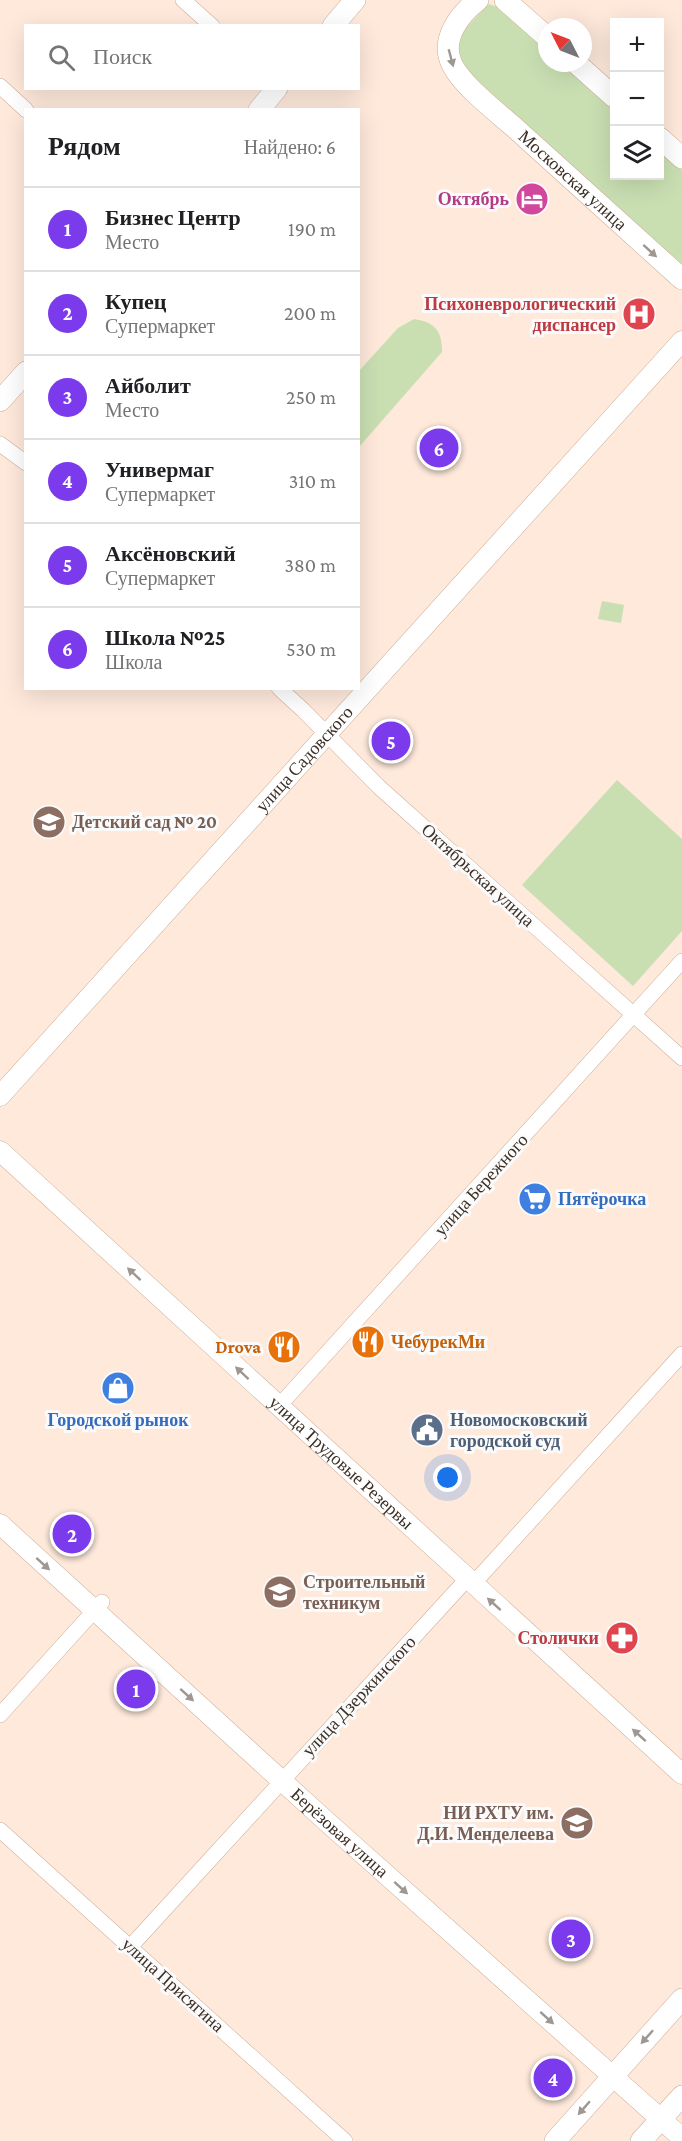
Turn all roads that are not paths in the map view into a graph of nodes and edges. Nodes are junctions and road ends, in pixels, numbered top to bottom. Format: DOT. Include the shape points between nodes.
graph roads {
  1 [pos="183,0"];
  2 [pos="355,0"];
  3 [pos="457,0"];
  4 [pos="478,0"];
  5 [pos="505,1"];
  6 [pos="210,24"];
  7 [pos="335,24"];
  8 [pos="538,29"];
  9 [pos="451,32"];
  10 [pos="586,72"];
  11 [pos="0,86"];
  12 [pos="275,90"];
  13 [pos="610,93"];
  14 [pos="24,108"];
  15 [pos="261,108"];
  16 [pos="664,142"];
  17 [pos="682,158"];
  18 [pos="682,279"];
  19 [pos="682,341"];
  20 [pos="24,374"];
  21 [pos="0,401"];
  22 [pos="0,444"];
  23 [pos="24,462"];
  24 [pos="281,690"];
  25 [pos="326,734"];
  26 [pos="682,962"];
  27 [pos="634,1015"];
  28 [pos="682,1058"];
  29 [pos="0,1096"];
  30 [pos="0,1151"];
  31 [pos="682,1354"];
  32 [pos="279,1407"];
  33 [pos="0,1524"];
  34 [pos="470,1581"];
  35 [pos="98,1606"];
  36 [pos="0,1715"];
  37 [pos="682,1774"];
  38 [pos="281,1780"];
  39 [pos="0,1830"];
  40 [pos="131,1946"];
  41 [pos="682,1999"];
  42 [pos="612,2076"];
  43 [pos="682,2096"];
  44 [pos="661,2119"];
  45 [pos="682,2138"];
  46 [pos="345,2141"];
  47 [pos="555,2141"];
  48 [pos="641,2141"];
  1 -- 6 [label="street"];
  2 -- 7 [label="main road"];
  3 -- 9 [label="main road, Московская улица"];
  4 -- 9 [label="main road"];
  5 -- 8 [label="main road"];
  9 -- 18 [label="main road, Московская улица, one-way" via="448,52 464,81"];
  10 -- 13 [label="main road"];
  11 -- 14 [label="street"];
  12 -- 15 [label="main road"];
  16 -- 17 [label="main road"];
  19 -- 25 [label="street, улица Садовского"];
  20 -- 21 [label="main road"];
  22 -- 23 [label="street"];
  24 -- 25 [label="street, Октябрьская улица"];
  25 -- 27 [label="street, Октябрьская улица" via="379,787"];
  25 -- 29 [label="street, улица Садовского"];
  26 -- 27 [label="street, улица Бережного"];
  27 -- 28 [label="street, Октябрьская улица"];
  27 -- 32 [label="street, улица Бережного"];
  32 -- 30 [label="street, улица Трудовые Резервы, one-way"];
  31 -- 34 [label="street, улица Дзержинского"];
  32 -- 34 [label="street, улица Трудовые Резервы"];
  33 -- 35 [label="street, Берёзовая улица, one-way"];
  37 -- 34 [label="street, улица Трудовые Резервы, one-way"];
  34 -- 38 [label="street, улица Дзержинского"];
  35 -- 36 [label="street"];
  35 -- 38 [label="street, Берёзовая улица, one-way"];
  38 -- 40 [label="street, улица Дзержинского"];
  38 -- 42 [label="street, Берёзовая улица, one-way"];
  39 -- 40 [label="street, улица Присягина"];
  40 -- 46 [label="street, улица Присягина"];
  41 -- 42 [label="main road, one-way"];
  42 -- 44 [label="street, Берёзовая улица"];
  42 -- 47 [label="main road, one-way"];
  43 -- 44 [label="main road"];
  44 -- 45 [label="street, Берёзовая улица"];
  44 -- 48 [label="main road"];
}
